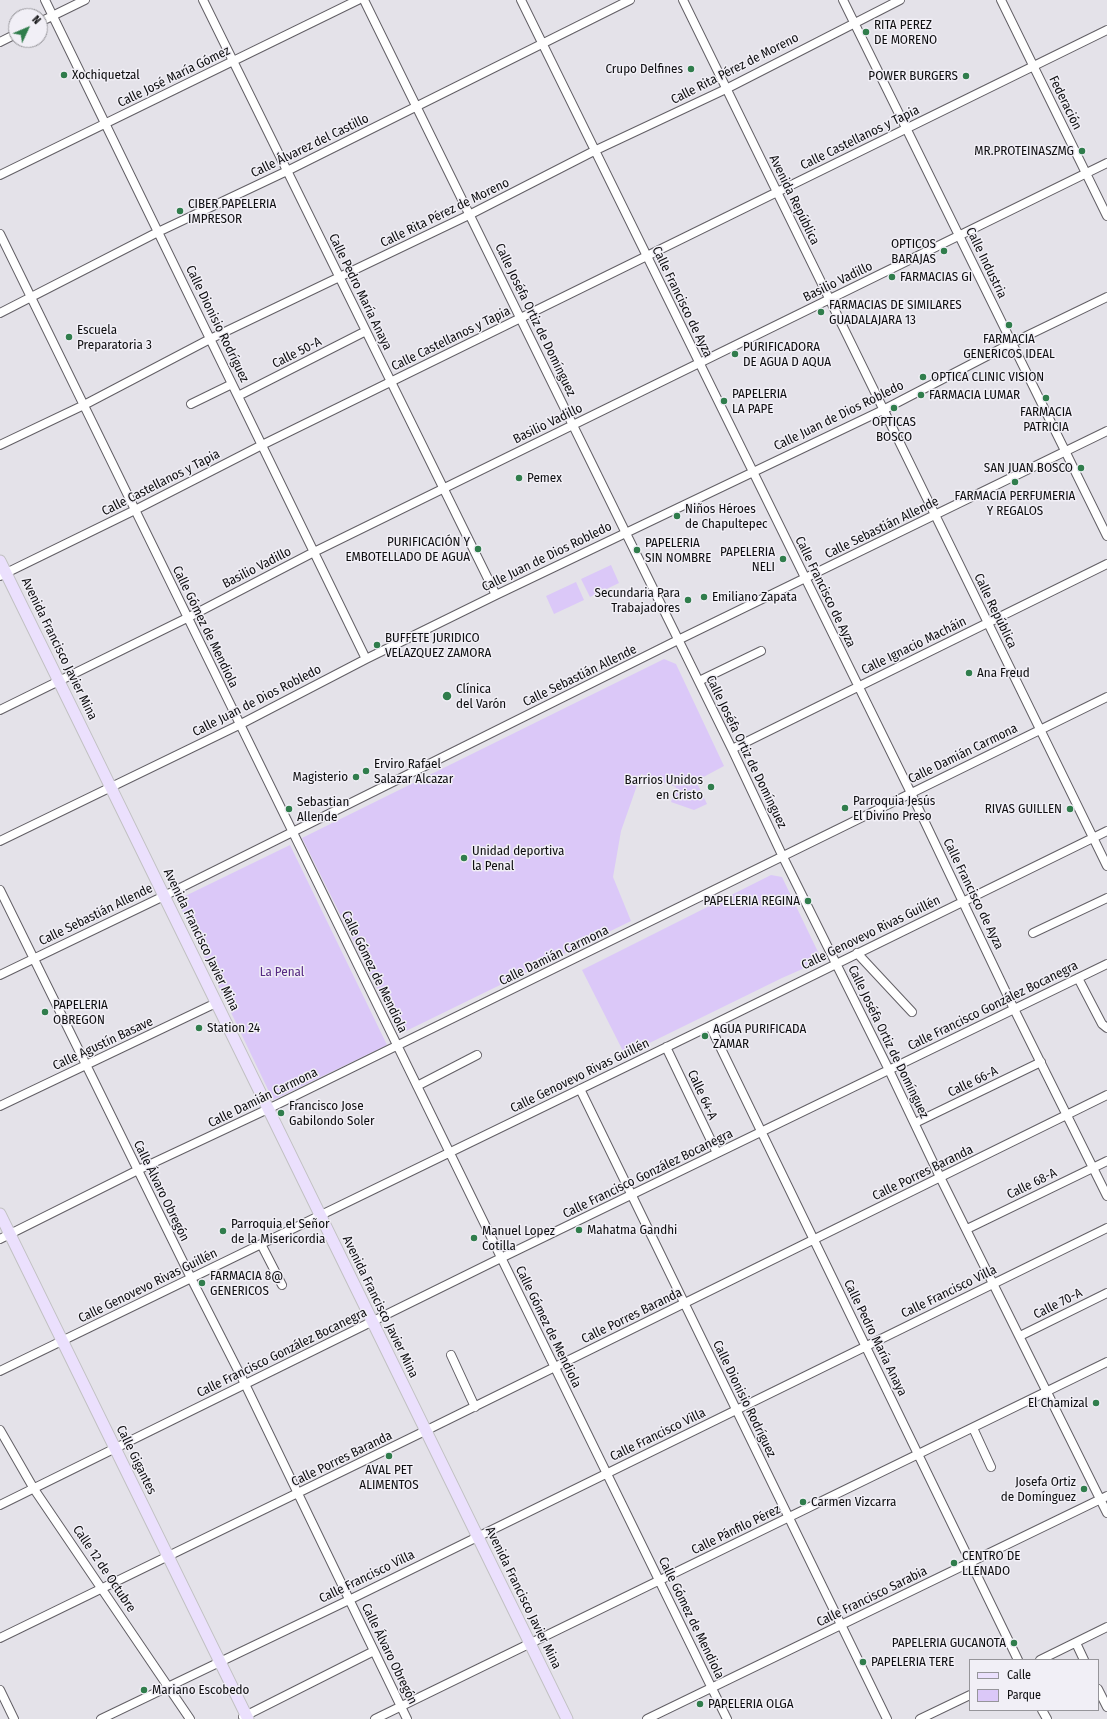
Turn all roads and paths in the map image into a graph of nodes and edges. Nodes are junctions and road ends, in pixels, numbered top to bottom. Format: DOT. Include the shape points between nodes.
graph roads {
  1 [pos="45,0"];
  2 [pos="85,0"];
  3 [pos="203,0"];
  4 [pos="358,0"];
  5 [pos="364,0"];
  6 [pos="521,0"];
  7 [pos="630,0"];
  8 [pos="683,0"];
  9 [pos="843,0"];
  10 [pos="900,0"];
  11 [pos="1001,0"];
  12 [pos="53,16"];
  13 [pos="48,18"];
  14 [pos="854,22"];
  15 [pos="1107,30"];
  16 [pos="543,44"];
  17 [pos="233,61"];
  18 [pos="1033,66"];
  19 [pos="726,89"];
  20 [pos="417,108"];
  21 [pos="105,124"];
  22 [pos="906,128"];
  23 [pos="594,151"];
  24 [pos="1107,163"];
  25 [pos="287,171"];
  26 [pos="1086,173"];
  27 [pos="0,175"];
  28 [pos="777,192"];
  29 [pos="470,214"];
  30 [pos="1107,216"];
  31 [pos="158,232"];
  32 [pos="0,234"];
  33 [pos="959,236"];
  34 [pos="646,256"];
  35 [pos="340,278"];
  36 [pos="31,298"];
  37 [pos="1107,298"];
  38 [pos="830,299"];
  39 [pos="0,313"];
  40 [pos="520,318"];
  41 [pos="366,331"];
  42 [pos="210,339"];
  43 [pos="1012,343"];
  44 [pos="699,363"];
  45 [pos="391,382"];
  46 [pos="232,384"];
  47 [pos="238,396"];
  48 [pos="84,404"];
  49 [pos="191,404"];
  50 [pos="883,410"];
  51 [pos="573,425"];
  52 [pos="1107,431"];
  53 [pos="0,445"];
  54 [pos="262,445"];
  55 [pos="1065,451"];
  56 [pos="752,472"];
  57 [pos="443,489"];
  58 [pos="135,510"];
  59 [pos="935,515"];
  60 [pos="626,532"];
  61 [pos="1107,536"];
  62 [pos="314,552"];
  63 [pos="0,561"];
  64 [pos="1107,564"];
  65 [pos="3,575"];
  66 [pos="805,578"];
  67 [pos="496,595"];
  68 [pos="187,618"];
  69 [pos="988,623"];
  70 [pos="678,640"];
  71 [pos="761,651"];
  72 [pos="366,659"];
  73 [pos="59,681"];
  74 [pos="699,681"];
  75 [pos="859,687"];
  76 [pos="1107,697"];
  77 [pos="0,710"];
  78 [pos="239,725"];
  79 [pos="1040,730"];
  80 [pos="732,749"];
  81 [pos="111,788"];
  82 [pos="911,793"];
  83 [pos="1107,830"];
  84 [pos="292,832"];
  85 [pos="1093,837"];
  86 [pos="0,841"];
  87 [pos="783,857"];
  88 [pos="1107,866"];
  89 [pos="0,890"];
  90 [pos="164,896"];
  91 [pos="1107,898"];
  92 [pos="963,901"];
  93 [pos="1033,933"];
  94 [pos="857,953"];
  95 [pos="34,959"];
  96 [pos="836,964"];
  97 [pos="1107,964"];
  98 [pos="0,975"];
  99 [pos="1078,978"];
  100 [pos="216,1003"];
  101 [pos="1014,1009"];
  102 [pos="912,1012"];
  103 [pos="710,1026"];
  104 [pos="1107,1028"];
  105 [pos="397,1046"];
  106 [pos="666,1048"];
  107 [pos="477,1055"];
  108 [pos="1041,1062"];
  109 [pos="86,1065"];
  110 [pos="889,1070"];
  111 [pos="417,1086"];
  112 [pos="580,1089"];
  113 [pos="1107,1095"];
  114 [pos="0,1106"];
  115 [pos="268,1109"];
  116 [pos="1068,1114"];
  117 [pos="915,1123"];
  118 [pos="761,1132"];
  119 [pos="449,1152"];
  120 [pos="717,1153"];
  121 [pos="1107,1160"];
  122 [pos="1093,1167"];
  123 [pos="138,1170"];
  124 [pos="940,1177"];
  125 [pos="632,1195"];
  126 [pos="1107,1196"];
  127 [pos="0,1214"];
  128 [pos="320,1215"];
  129 [pos="1107,1228"];
  130 [pos="967,1229"];
  131 [pos="5,1236"];
  132 [pos="814,1240"];
  133 [pos="261,1244"];
  134 [pos="501,1258"];
  135 [pos="191,1278"];
  136 [pos="994,1283"];
  137 [pos="282,1285"];
  138 [pos="1107,1293"];
  139 [pos="685,1304"];
  140 [pos="372,1322"];
  141 [pos="1020,1336"];
  142 [pos="62,1341"];
  143 [pos="866,1346"];
  144 [pos="451,1355"];
  145 [pos="1107,1362"];
  146 [pos="554,1367"];
  147 [pos="0,1371"];
  148 [pos="245,1384"];
  149 [pos="1047,1392"];
  150 [pos="475,1407"];
  151 [pos="737,1410"];
  152 [pos="973,1428"];
  153 [pos="0,1430"];
  154 [pos="426,1431"];
  155 [pos="114,1448"];
  156 [pos="918,1455"];
  157 [pos="991,1467"];
  158 [pos="607,1474"];
  159 [pos="34,1488"];
  160 [pos="298,1493"];
  161 [pos="1104,1498"];
  162 [pos="0,1505"];
  163 [pos="1107,1513"];
  164 [pos="789,1518"];
  165 [pos="477,1536"];
  166 [pos="167,1556"];
  167 [pos="971,1563"];
  168 [pos="659,1581"];
  169 [pos="103,1588"];
  170 [pos="349,1600"];
  171 [pos="841,1625"];
  172 [pos="1107,1628"];
  173 [pos="0,1638"];
  174 [pos="1076,1643"];
  175 [pos="530,1644"];
  176 [pos="374,1651"];
  177 [pos="1018,1659"];
  178 [pos="1042,1659"];
  179 [pos="1084,1659"];
  180 [pos="219,1662"];
  181 [pos="168,1686"];
  182 [pos="712,1688"];
  183 [pos="0,1690"];
  184 [pos="1099,1691"];
  185 [pos="969,1694"];
  186 [pos="401,1707"];
  187 [pos="1107,1707"];
  188 [pos="245,1717"];
  189 [pos="14,1719"];
  190 [pos="101,1719"];
  191 [pos="190,1719"];
  192 [pos="375,1719"];
  193 [pos="407,1719"];
  194 [pos="566,1719"];
  195 [pos="648,1719"];
  196 [pos="727,1719"];
  197 [pos="887,1719"];
  198 [pos="920,1719"];
  1 -- 12 [label="street, Calle Dionisio Rodríguez"];
  2 -- 12 [label="street"];
  3 -- 17 [label="street, Calle Pedro María Anaya"];
  4 -- 17 [label="street, Calle José María Gómez"];
  5 -- 20 [label="street, Calle Joséfa Ortiz de Domínguez"];
  6 -- 16 [label="street, Calle Francisco de Ayza"];
  7 -- 16 [label="street, Calle Álvarez del Castillo"];
  8 -- 19 [label="street, Avenida República"];
  9 -- 14 [label="street, Calle Industria"];
  10 -- 14 [label="street, Calle Rita Pérez de Moreno"];
  11 -- 18 [label="street, Federación"];
  12 -- 13 [label="street"];
  12 -- 21 [label="street, Calle Dionisio Rodríguez"];
  14 -- 19 [label="street, Calle Rita Pérez de Moreno"];
  14 -- 22 [label="street, Calle Industria"];
  15 -- 18 [label="street, Calle Castellanos y Tapia"];
  16 -- 20 [label="street, Calle Álvarez del Castillo"];
  16 -- 23 [label="street, Calle Francisco de Ayza"];
  17 -- 21 [label="street, Calle José María Gómez"];
  17 -- 25 [label="street, Calle Pedro María Anaya"];
  18 -- 22 [label="street, Calle Castellanos y Tapia"];
  18 -- 26 [label="street, Federación"];
  19 -- 23 [label="street, Calle Rita Pérez de Moreno"];
  19 -- 28 [label="street, Avenida República"];
  20 -- 25 [label="street, Calle Álvarez del Castillo"];
  20 -- 29 [label="street, Calle Joséfa Ortiz de Domínguez"];
  21 -- 27 [label="street, Calle José María Gómez"];
  21 -- 31 [label="street, Calle Dionisio Rodríguez"];
  22 -- 28 [label="street, Calle Castellanos y Tapia"];
  22 -- 33 [label="street, Calle Industria"];
  23 -- 29 [label="street, Calle Rita Pérez de Moreno"];
  23 -- 34 [label="street, Calle Francisco de Ayza"];
  24 -- 26 [label="street, Basilio Vadillo"];
  25 -- 31 [label="street, Calle Álvarez del Castillo"];
  25 -- 35 [label="street, Calle Pedro María Anaya"];
  26 -- 30 [label="street, Federación"];
  26 -- 33 [label="street, Basilio Vadillo"];
  28 -- 34 [label="street, Calle Castellanos y Tapia"];
  28 -- 38 [label="street, Avenida República"];
  29 -- 35 [label="street, Calle Rita Pérez de Moreno"];
  29 -- 40 [label="street, Calle Joséfa Ortiz de Domínguez"];
  31 -- 36 [label="street, Calle Álvarez del Castillo"];
  31 -- 42 [label="street, Calle Dionisio Rodríguez"];
  32 -- 36 [label="street, Calle Gómez de Mendiola"];
  33 -- 38 [label="street, Basilio Vadillo"];
  33 -- 43 [label="street, Calle Industria"];
  34 -- 40 [label="street, Calle Castellanos y Tapia"];
  34 -- 44 [label="street, Calle Francisco de Ayza"];
  35 -- 41 [label="street, Calle Pedro María Anaya"];
  35 -- 42 [label="street, Calle Rita Pérez de Moreno"];
  36 -- 39 [label="street, Calle Álvarez del Castillo"];
  36 -- 48 [label="street, Calle Gómez de Mendiola"];
  37 -- 43 [label="street, Calle Juan de Dios Robledo"];
  38 -- 44 [label="street, Basilio Vadillo"];
  38 -- 50 [label="street, Avenida República"];
  40 -- 45 [label="street, Calle Castellanos y Tapia"];
  40 -- 51 [label="street, Calle Joséfa Ortiz de Domínguez"];
  41 -- 45 [label="street, Calle Pedro María Anaya"];
  41 -- 47 [label="street, Calle 50-A"];
  42 -- 46 [label="street, Calle Dionisio Rodríguez"];
  42 -- 48 [label="street, Calle Rita Pérez de Moreno"];
  43 -- 50 [label="street, Calle Juan de Dios Robledo"];
  43 -- 55 [label="street, Calle Industria"];
  44 -- 51 [label="street, Basilio Vadillo"];
  44 -- 56 [label="street, Calle Francisco de Ayza"];
  45 -- 54 [label="street, Calle Castellanos y Tapia"];
  45 -- 57 [label="street, Calle Pedro María Anaya"];
  46 -- 47 [label="street, Calle Dionisio Rodríguez"];
  46 -- 49 [label="street"];
  47 -- 54 [label="street, Calle Dionisio Rodríguez"];
  48 -- 53 [label="street, Calle Rita Pérez de Moreno"];
  48 -- 58 [label="street, Calle Gómez de Mendiola"];
  50 -- 56 [label="street, Calle Juan de Dios Robledo"];
  50 -- 59 [label="street, Calle República"];
  51 -- 57 [label="street, Basilio Vadillo"];
  51 -- 60 [label="street, Calle Joséfa Ortiz de Domínguez"];
  52 -- 55 [label="street, Calle Sebastián Allende"];
  54 -- 58 [label="street, Calle Castellanos y Tapia"];
  54 -- 62 [label="street, Calle Dionisio Rodríguez"];
  55 -- 59 [label="street, Calle Sebastián Allende"];
  55 -- 61 [label="street, Calle Industria"];
  56 -- 60 [label="street, Calle Juan de Dios Robledo"];
  56 -- 66 [label="street, Calle Francisco de Ayza"];
  57 -- 62 [label="street, Basilio Vadillo"];
  57 -- 67 [label="street, Calle Pedro María Anaya"];
  58 -- 65 [label="street, Calle Castellanos y Tapia"];
  58 -- 68 [label="street, Calle Gómez de Mendiola"];
  59 -- 66 [label="street, Calle Sebastián Allende"];
  59 -- 69 [label="street, Calle República"];
  60 -- 67 [label="street, Calle Juan de Dios Robledo"];
  60 -- 70 [label="street, Calle Joséfa Ortiz de Domínguez"];
  62 -- 68 [label="street, Basilio Vadillo"];
  62 -- 72 [label="street, Calle Dionisio Rodríguez"];
  63 -- 65 [label="main road, Avenida Francisco Javier Mina"];
  64 -- 69 [label="street, Calle Ignacio Macháin"];
  65 -- 73 [label="main road, Avenida Francisco Javier Mina"];
  66 -- 70 [label="street, Calle Sebastián Allende"];
  66 -- 75 [label="street, Calle Francisco de Ayza"];
  67 -- 72 [label="street, Calle Juan de Dios Robledo"];
  68 -- 73 [label="street, Basilio Vadillo"];
  68 -- 78 [label="street, Calle Gómez de Mendiola"];
  69 -- 75 [label="street, Calle Ignacio Macháin"];
  69 -- 79 [label="street, Calle República"];
  70 -- 74 [label="street, Calle Joséfa Ortiz de Domínguez"];
  70 -- 84 [label="street, Calle Sebastián Allende"];
  71 -- 74 [label="street"];
  72 -- 78 [label="street, Calle Juan de Dios Robledo"];
  73 -- 77 [label="street, Basilio Vadillo"];
  73 -- 81 [label="main road, Avenida Francisco Javier Mina"];
  74 -- 80 [label="street, Calle Joséfa Ortiz de Domínguez"];
  75 -- 80 [label="street, Calle Ignacio Macháin"];
  75 -- 82 [label="street, Calle Francisco de Ayza"];
  76 -- 79 [label="street, Calle Damián Carmona"];
  78 -- 81 [label="street, Calle Juan de Dios Robledo"];
  78 -- 84 [label="street, Calle Gómez de Mendiola"];
  79 -- 82 [label="street, Calle Damián Carmona"];
  79 -- 85 [label="street, Calle República"];
  80 -- 87 [label="street, Calle Joséfa Ortiz de Domínguez"];
  81 -- 86 [label="street, Calle Juan de Dios Robledo"];
  81 -- 90 [label="main road, Avenida Francisco Javier Mina"];
  82 -- 87 [label="street, Calle Damián Carmona"];
  82 -- 92 [label="street, Calle Francisco de Ayza"];
  83 -- 85 [label="street, Calle Genovevo Rivas Guillén"];
  84 -- 90 [label="street, Calle Sebastián Allende"];
  84 -- 105 [label="street, Calle Gómez de Mendiola"];
  85 -- 88 [label="street, Calle República"];
  85 -- 92 [label="street, Calle Genovevo Rivas Guillén"];
  87 -- 96 [label="street, Calle Joséfa Ortiz de Domínguez"];
  87 -- 105 [label="street, Calle Damián Carmona"];
  89 -- 95 [label="street, Calle Álvaro Obregón"];
  90 -- 95 [label="street, Calle Sebastián Allende"];
  90 -- 100 [label="main road, Avenida Francisco Javier Mina"];
  91 -- 93 [label="street"];
  92 -- 94 [label="street, Calle Genovevo Rivas Guillén"];
  92 -- 101 [label="street, Calle Francisco de Ayza"];
  94 -- 96 [label="street, Calle Genovevo Rivas Guillén"];
  94 -- 102 [label="street"];
  95 -- 98 [label="street, Calle Sebastián Allende"];
  95 -- 109 [label="street, Calle Álvaro Obregón"];
  96 -- 103 [label="street, Calle Genovevo Rivas Guillén"];
  96 -- 110 [label="street, Calle Joséfa Ortiz de Domínguez"];
  97 -- 99 [label="street, Calle Francisco González Bocanegra"];
  99 -- 101 [label="street, Calle Francisco González Bocanegra"];
  99 -- 104 [label="street" via="1102,1024"];
  100 -- 109 [label="street, Calle Agustín Basave"];
  100 -- 115 [label="main road, Avenida Francisco Javier Mina"];
  101 -- 108 [label="street, Calle Francisco de Ayza"];
  101 -- 110 [label="street, Calle Francisco González Bocanegra"];
  103 -- 106 [label="street, Calle Genovevo Rivas Guillén"];
  103 -- 118 [label="street, Calle Pedro María Anaya"];
  105 -- 111 [label="street, Calle Gómez de Mendiola"];
  105 -- 115 [label="street, Calle Damián Carmona"];
  106 -- 112 [label="street, Calle Genovevo Rivas Guillén"];
  106 -- 120 [label="street, Calle 64-A"];
  107 -- 111 [label="street"];
  108 -- 116 [label="street, Calle Francisco de Ayza"];
  108 -- 117 [label="street, Calle 66-A"];
  109 -- 114 [label="street, Calle Agustín Basave"];
  109 -- 123 [label="street, Calle Álvaro Obregón"];
  110 -- 117 [label="street, Calle Joséfa Ortiz de Domínguez"];
  110 -- 118 [label="street, Calle Francisco González Bocanegra"];
  111 -- 119 [label="street, Calle Gómez de Mendiola"];
  112 -- 119 [label="street, Calle Genovevo Rivas Guillén"];
  112 -- 125 [label="street, Calle Dionisio Rodríguez"];
  113 -- 116 [label="street, Calle Porres Baranda"];
  115 -- 123 [label="street, Calle Damián Carmona"];
  115 -- 128 [label="main road, Avenida Francisco Javier Mina"];
  116 -- 122 [label="street, Calle Francisco de Ayza"];
  116 -- 124 [label="street, Calle Porres Baranda"];
  117 -- 124 [label="street, Calle Joséfa Ortiz de Domínguez"];
  118 -- 120 [label="street, Calle Francisco González Bocanegra"];
  118 -- 132 [label="street, Calle Pedro María Anaya"];
  119 -- 128 [label="street, Calle Genovevo Rivas Guillén"];
  119 -- 134 [label="street, Calle Gómez de Mendiola"];
  120 -- 125 [label="street, Calle Francisco González Bocanegra"];
  121 -- 122 [label="street, Calle 68-A"];
  122 -- 126 [label="street, Calle Francisco de Ayza"];
  122 -- 130 [label="street, Calle 68-A"];
  123 -- 131 [label="street, Calle Damián Carmona"];
  123 -- 135 [label="street, Calle Álvaro Obregón"];
  124 -- 130 [label="street, Calle Joséfa Ortiz de Domínguez"];
  124 -- 132 [label="street, Calle Porres Baranda"];
  125 -- 134 [label="street, Calle Francisco González Bocanegra"];
  125 -- 139 [label="street, Calle Dionisio Rodríguez"];
  127 -- 131 [label="main road, Calle Gigantes"];
  128 -- 133 [label="street, Calle Genovevo Rivas Guillén"];
  128 -- 140 [label="main road, Avenida Francisco Javier Mina"];
  129 -- 136 [label="street, Calle Francisco Villa"];
  130 -- 136 [label="street, Calle Joséfa Ortiz de Domínguez"];
  131 -- 142 [label="main road, Calle Gigantes"];
  132 -- 139 [label="street, Calle Porres Baranda"];
  132 -- 143 [label="street, Calle Pedro María Anaya"];
  133 -- 135 [label="street, Calle Genovevo Rivas Guillén"];
  133 -- 137 [label="street"];
  134 -- 140 [label="street, Calle Francisco González Bocanegra"];
  134 -- 146 [label="street, Calle Gómez de Mendiola"];
  135 -- 142 [label="street, Calle Genovevo Rivas Guillén"];
  135 -- 148 [label="street, Calle Álvaro Obregón"];
  136 -- 141 [label="street, Calle Joséfa Ortiz de Domínguez"];
  136 -- 143 [label="street, Calle Francisco Villa"];
  138 -- 141 [label="street, Calle 70-A"];
  139 -- 146 [label="street, Calle Porres Baranda"];
  139 -- 151 [label="street, Calle Dionisio Rodríguez"];
  140 -- 148 [label="street, Calle Francisco González Bocanegra"];
  140 -- 154 [label="main road, Avenida Francisco Javier Mina"];
  141 -- 149 [label="street, Calle Joséfa Ortiz de Domínguez"];
  142 -- 147 [label="street, Calle Genovevo Rivas Guillén"];
  142 -- 155 [label="main road, Calle Gigantes"];
  143 -- 151 [label="street, Calle Francisco Villa"];
  143 -- 156 [label="street, Calle Pedro María Anaya"];
  144 -- 150 [label="street"];
  145 -- 149 [label="street, Calle Pánfilo Pérez"];
  146 -- 150 [label="street, Calle Porres Baranda"];
  146 -- 158 [label="street, Calle Gómez de Mendiola"];
  148 -- 155 [label="street, Calle Francisco González Bocanegra"];
  148 -- 160 [label="street, Calle Álvaro Obregón"];
  149 -- 152 [label="street, Calle Pánfilo Pérez"];
  149 -- 161 [label="street, Calle Joséfa Ortiz de Domínguez"];
  150 -- 154 [label="street, Calle Porres Baranda"];
  151 -- 158 [label="street, Calle Francisco Villa"];
  151 -- 164 [label="street, Calle Dionisio Rodríguez"];
  152 -- 156 [label="street, Calle Pánfilo Pérez"];
  152 -- 157 [label="street"];
  153 -- 159 [label="street, Calle 12 de Octubre"];
  154 -- 160 [label="street, Calle Porres Baranda"];
  154 -- 165 [label="main road, Avenida Francisco Javier Mina"];
  155 -- 159 [label="street, Calle Francisco González Bocanegra"];
  155 -- 166 [label="main road, Calle Gigantes"];
  156 -- 164 [label="street, Calle Pánfilo Pérez"];
  156 -- 167 [label="street, Calle Pedro María Anaya"];
  158 -- 165 [label="street, Calle Francisco Villa"];
  158 -- 168 [label="street, Calle Gómez de Mendiola"];
  159 -- 162 [label="street, Calle Francisco González Bocanegra"];
  159 -- 169 [label="street, Calle 12 de Octubre"];
  160 -- 166 [label="street, Calle Porres Baranda"];
  160 -- 170 [label="street, Calle Álvaro Obregón"];
  161 -- 163 [label="street, Calle Joséfa Ortiz de Domínguez"];
  161 -- 167 [label="street, Calle Francisco Sarabia"];
  164 -- 168 [label="street, Calle Pánfilo Pérez"];
  164 -- 171 [label="street, Calle Dionisio Rodríguez"];
  165 -- 170 [label="street, Calle Francisco Villa"];
  165 -- 175 [label="main road, Avenida Francisco Javier Mina"];
  166 -- 169 [label="street, Calle Porres Baranda"];
  166 -- 180 [label="main road, Calle Gigantes"];
  167 -- 171 [label="street, Calle Francisco Sarabia"];
  167 -- 177 [label="street, Calle Pedro María Anaya"];
  168 -- 175 [label="street, Calle Pánfilo Pérez"];
  168 -- 182 [label="street, Calle Gómez de Mendiola"];
  169 -- 173 [label="street, Calle Porres Baranda"];
  169 -- 181 [label="street, Calle 12 de Octubre"];
  170 -- 176 [label="street, Calle Álvaro Obregón"];
  170 -- 180 [label="street, Calle Francisco Villa"];
  171 -- 182 [label="street, Calle Francisco Sarabia"];
  171 -- 197 [label="street, Calle Dionisio Rodríguez"];
  172 -- 174 [label="street"];
  174 -- 178 [label="street"];
  174 -- 179 [label="street"];
  175 -- 186 [label="street, Calle Pánfilo Pérez"];
  175 -- 194 [label="main road, Avenida Francisco Javier Mina"];
  176 -- 186 [label="street, Calle Álvaro Obregón"];
  176 -- 188 [label="street"];
  180 -- 181 [label="street, Calle Francisco Villa"];
  180 -- 188 [label="main road, Calle Gigantes"];
  181 -- 190 [label="street, Calle Francisco Villa"];
  181 -- 191 [label="street, Calle 12 de Octubre"];
  182 -- 195 [label="street, Calle Francisco Sarabia"];
  182 -- 196 [label="street, Calle Gómez de Mendiola"];
  183 -- 189 [label="street"];
  184 -- 187 [label="street"];
  185 -- 198 [label="street"];
  186 -- 192 [label="street, Calle Pánfilo Pérez"];
  186 -- 193 [label="street, Calle Álvaro Obregón"];
}
